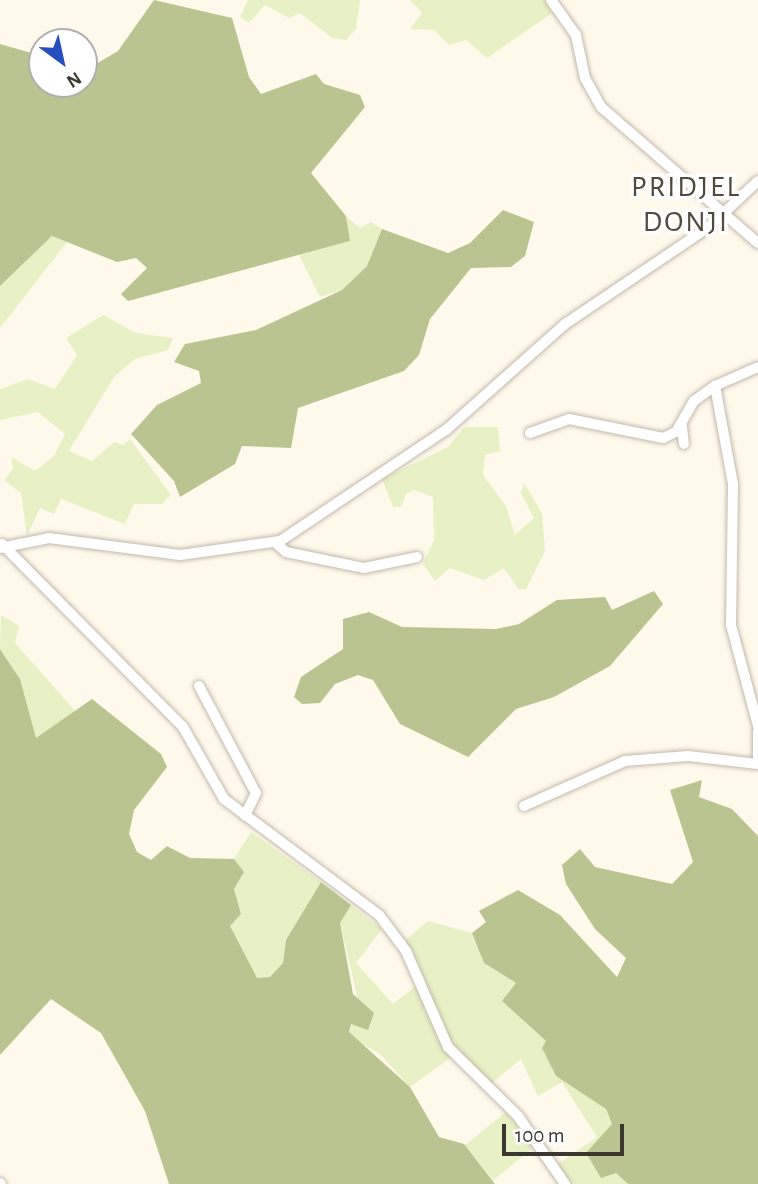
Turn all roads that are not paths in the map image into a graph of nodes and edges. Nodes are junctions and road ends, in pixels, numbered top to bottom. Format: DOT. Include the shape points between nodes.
graph roads {
  1 [pos="551,0"];
  2 [pos="758,181"];
  3 [pos="722,215"];
  4 [pos="758,243"];
  5 [pos="758,367"];
  6 [pos="715,386"];
  7 [pos="682,426"];
  8 [pos="530,433"];
  9 [pos="684,444"];
  10 [pos="276,543"];
  11 [pos="2,545"];
  12 [pos="417,557"];
  13 [pos="199,686"];
  14 [pos="758,729"];
  15 [pos="758,762"];
  16 [pos="524,806"];
  17 [pos="245,816"];
  18 [pos="565,1184"];
  1 -- 3 [label="street" via="576,35 584,78 601,107"];
  2 -- 3 [label="street"];
  3 -- 4 [label="street"];
  3 -- 10 [label="street" via="565,324 436,438"];
  5 -- 6 [label="street"];
  6 -- 7 [label="street" via="694,401"];
  6 -- 14 [label="street" via="733,484 731,625"];
  7 -- 8 [label="street" via="655,439 561,419"];
  7 -- 9 [label="street"];
  10 -- 11 [label="street" via="180,555 49,538"];
  10 -- 12 [label="street" via="286,552 377,569"];
  11 -- 17 [label="street" via="183,727 219,793"];
  13 -- 17 [label="street" via="256,793"];
  14 -- 15 [label="street"];
  15 -- 16 [label="street" via="644,757"];
  17 -- 18 [label="street" via="379,915 406,951 448,1047 518,1116"];
}
